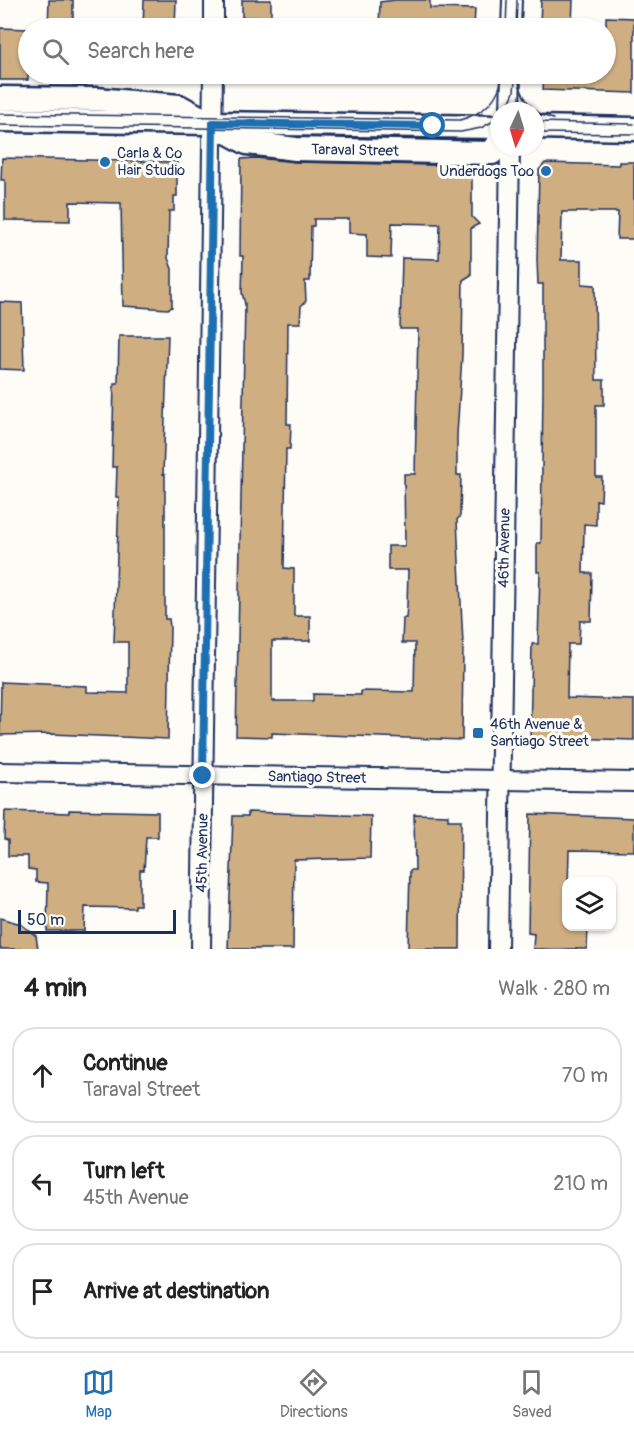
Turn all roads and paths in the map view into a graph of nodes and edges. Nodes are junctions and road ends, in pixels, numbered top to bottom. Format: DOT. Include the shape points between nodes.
graph roads {
  1 [pos="214,0"];
  2 [pos="512,0"];
  3 [pos="214,18"];
  4 [pos="511,18"];
  5 [pos="213,84"];
  6 [pos="511,84"];
  7 [pos="0,98"];
  8 [pos="510,102"];
  9 [pos="0,120"];
  10 [pos="213,123"];
  11 [pos="490,127"];
  12 [pos="544,128"];
  13 [pos="634,129"];
  14 [pos="490,153"];
  15 [pos="510,156"];
  16 [pos="0,772"];
  17 [pos="203,776"];
  18 [pos="501,780"];
  19 [pos="634,782"];
  20 [pos="201,949"];
  21 [pos="498,949"];
  1 -- 3 [label="street"];
  2 -- 4 [label="street"];
  5 -- 10 [label="street, 45th Avenue"];
  6 -- 8 [label="street"];
  7 -- 10 [label="street, Taraval Street" via="96,99 179,106"];
  9 -- 10 [label="street, Taraval Street"];
  10 -- 11 [label="street, Taraval Street"];
  10 -- 14 [label="street, Taraval Street" via="247,143 296,149"];
  10 -- 17 [label="street, 45th Avenue"];
  12 -- 13 [label="street"];
  15 -- 18 [label="street, 46th Avenue"];
  16 -- 17 [label="street, Santiago Street"];
  17 -- 18 [label="street, Santiago Street"];
  17 -- 20 [label="street, 45th Avenue"];
  18 -- 19 [label="street, Santiago Street"];
  18 -- 21 [label="street, 46th Avenue"];
}
